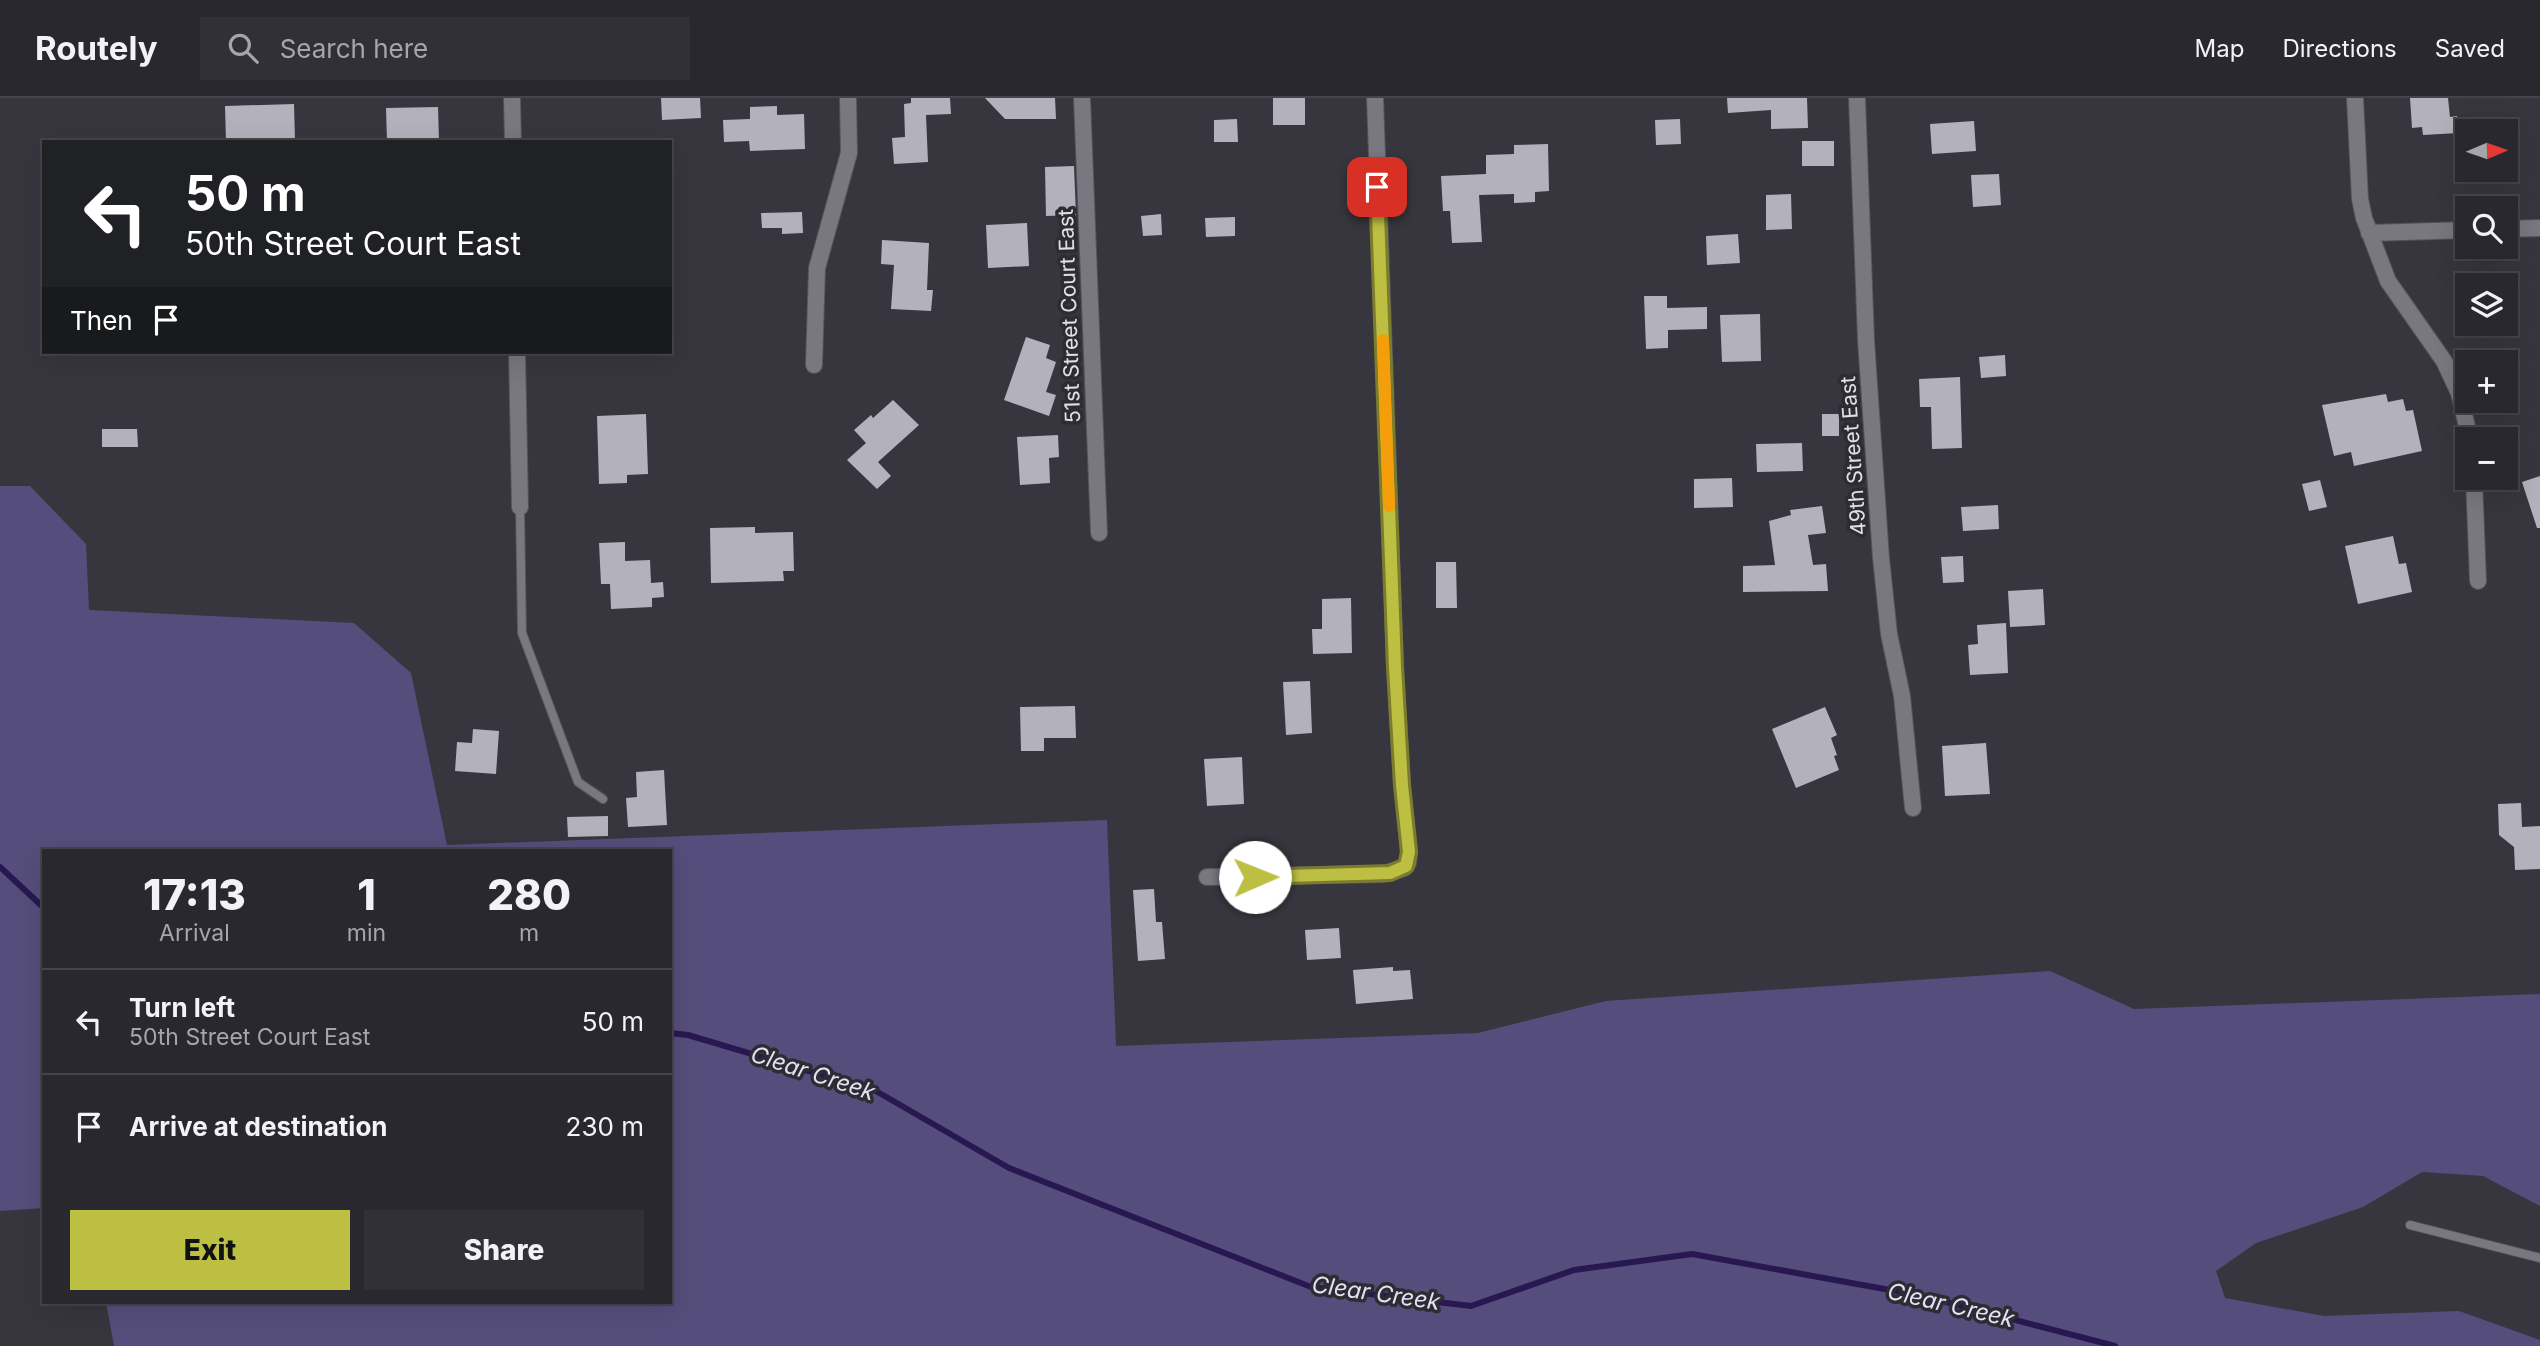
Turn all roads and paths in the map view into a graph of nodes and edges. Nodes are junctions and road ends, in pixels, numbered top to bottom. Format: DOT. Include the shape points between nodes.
graph roads {
  1 [pos="512,98"];
  2 [pos="848,98"];
  3 [pos="1082,98"];
  4 [pos="1375,98"];
  5 [pos="1857,98"];
  6 [pos="2355,98"];
  7 [pos="513,140"];
  8 [pos="2540,228"];
  9 [pos="2518,229"];
  10 [pos="2455,230"];
  11 [pos="2370,233"];
  12 [pos="517,354"];
  13 [pos="814,366"];
  14 [pos="2468,427"];
  15 [pos="2474,490"];
  16 [pos="520,507"];
  17 [pos="1099,533"];
  18 [pos="2478,581"];
  19 [pos="603,799"];
  20 [pos="1913,808"];
  21 [pos="1207,877"];
  22 [pos="2410,1226"];
  23 [pos="2540,1258"];
  1 -- 7 [label="street"];
  2 -- 13 [label="street" via="849,153 817,268"];
  3 -- 17 [label="street, 51st Street Court East"];
  4 -- 21 [label="street" via="1395,667 1409,860 1401,870 1383,874"];
  5 -- 20 [label="street, 49th Street East" via="1866,340 1881,558"];
  6 -- 11 [label="street" via="2360,199"];
  8 -- 9 [label="street"];
  10 -- 11 [label="street"];
  11 -- 14 [label="street" via="2388,281 2444,361"];
  12 -- 16 [label="street"];
  15 -- 18 [label="street"];
  16 -- 19 [label="lane" via="522,633 578,782"];
  22 -- 23 [label="lane"];
}
